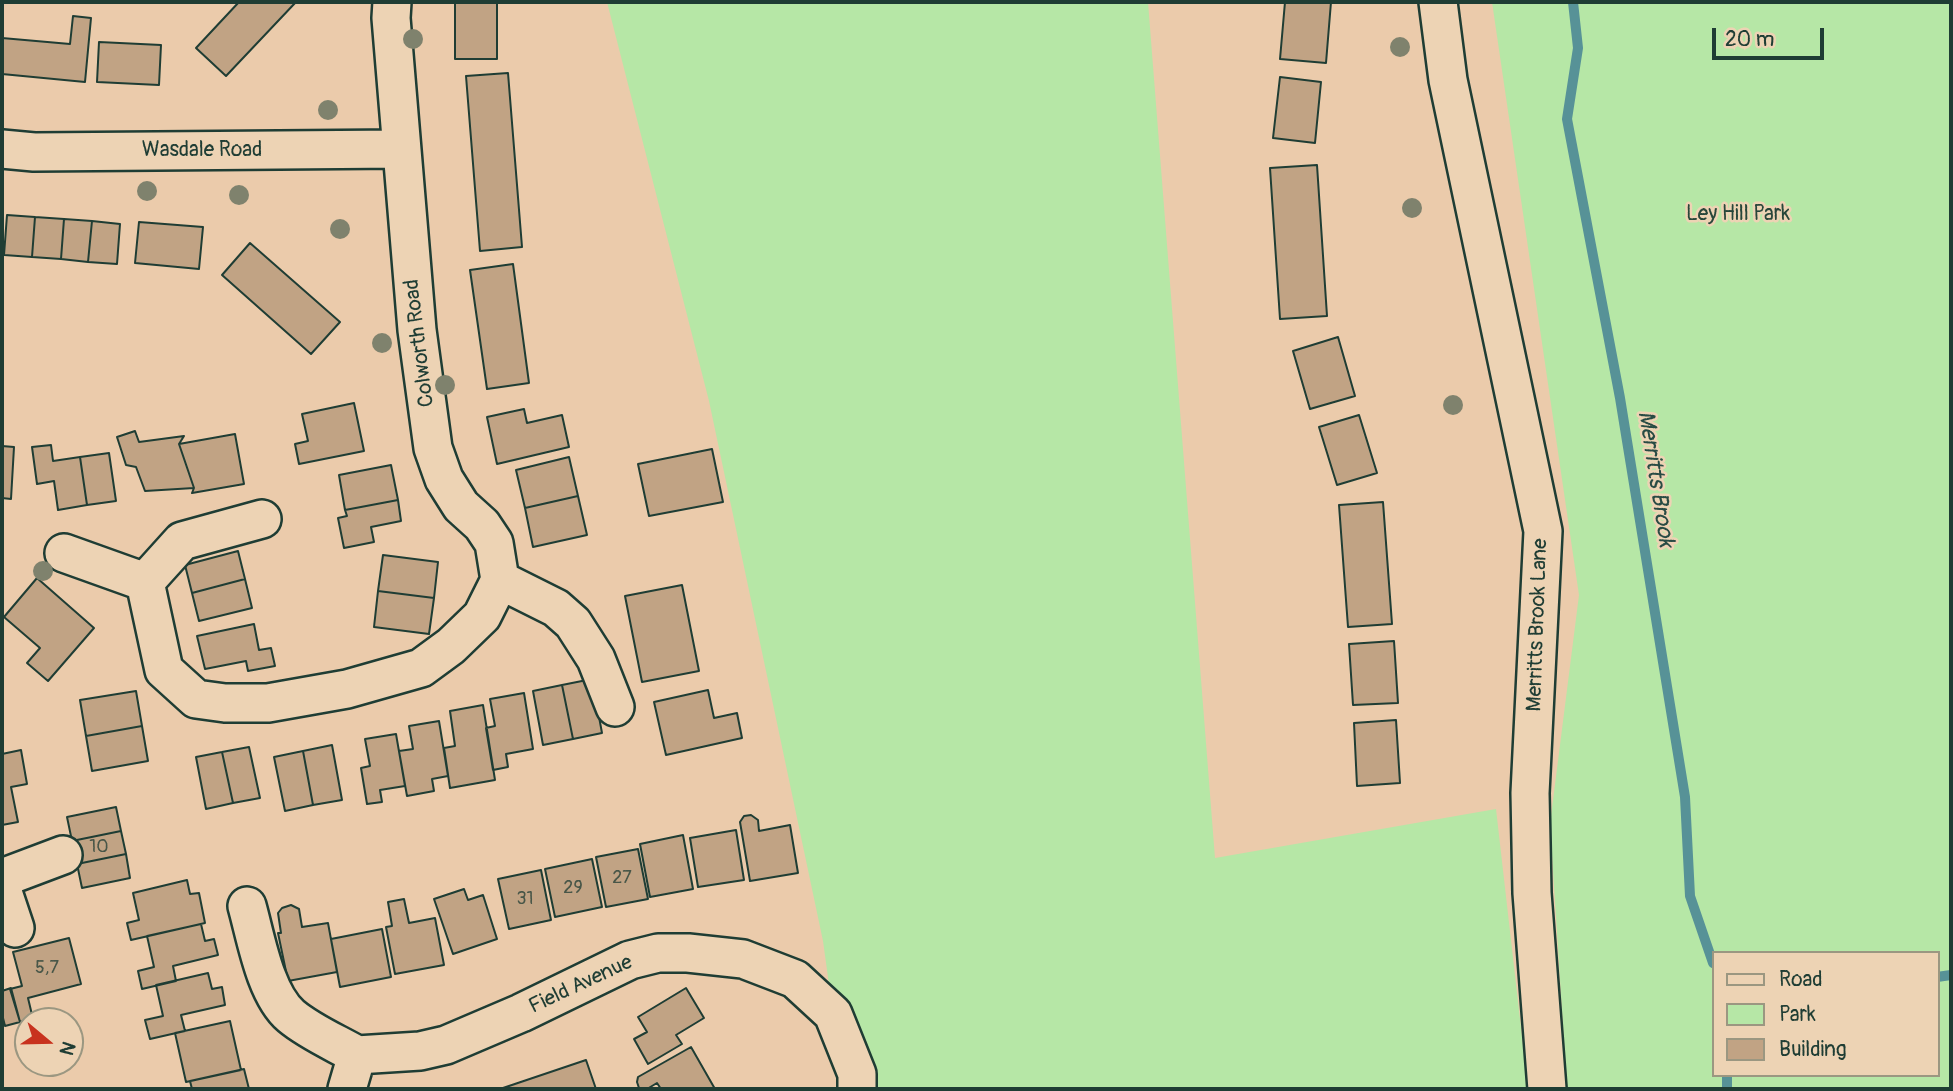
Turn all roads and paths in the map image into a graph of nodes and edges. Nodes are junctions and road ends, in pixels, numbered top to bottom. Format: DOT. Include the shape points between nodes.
graph roads {
  1 [pos="392,2"];
  2 [pos="1438,2"];
  3 [pos="2,149"];
  4 [pos="401,149"];
  5 [pos="262,519"];
  6 [pos="64,553"];
  7 [pos="500,580"];
  8 [pos="145,582"];
  9 [pos="615,707"];
  10 [pos="63,855"];
  11 [pos="2,878"];
  12 [pos="2,889"];
  13 [pos="247,906"];
  14 [pos="15,928"];
  15 [pos="352,1072"];
  16 [pos="857,1089"];
  17 [pos="1547,1089"];
  1 -- 4 [label="street, Colworth Road"];
  2 -- 17 [label="street, Merritts Brook Lane" via="1448,80 1543,531 1530,793 1532,893"];
  3 -- 4 [label="street, Wasdale Road"];
  4 -- 7 [label="street, Colworth Road" via="433,448 444,479 461,506 494,543"];
  5 -- 8 [label="street" via="182,541"];
  6 -- 8 [label="street"];
  7 -- 8 [label="street" via="482,616 421,668 347,689 268,703 195,699 164,670"];
  7 -- 9 [label="street" via="556,608 573,623 596,659"];
  10 -- 11 [label="street"];
  12 -- 14 [label="street"];
  13 -- 15 [label="street" via="272,991 290,1015"];
  15 -- 16 [label="street, Field Avenue" via="446,1045 630,961 658,953 688,953 743,959 795,979 834,1014 857,1074"];
}
